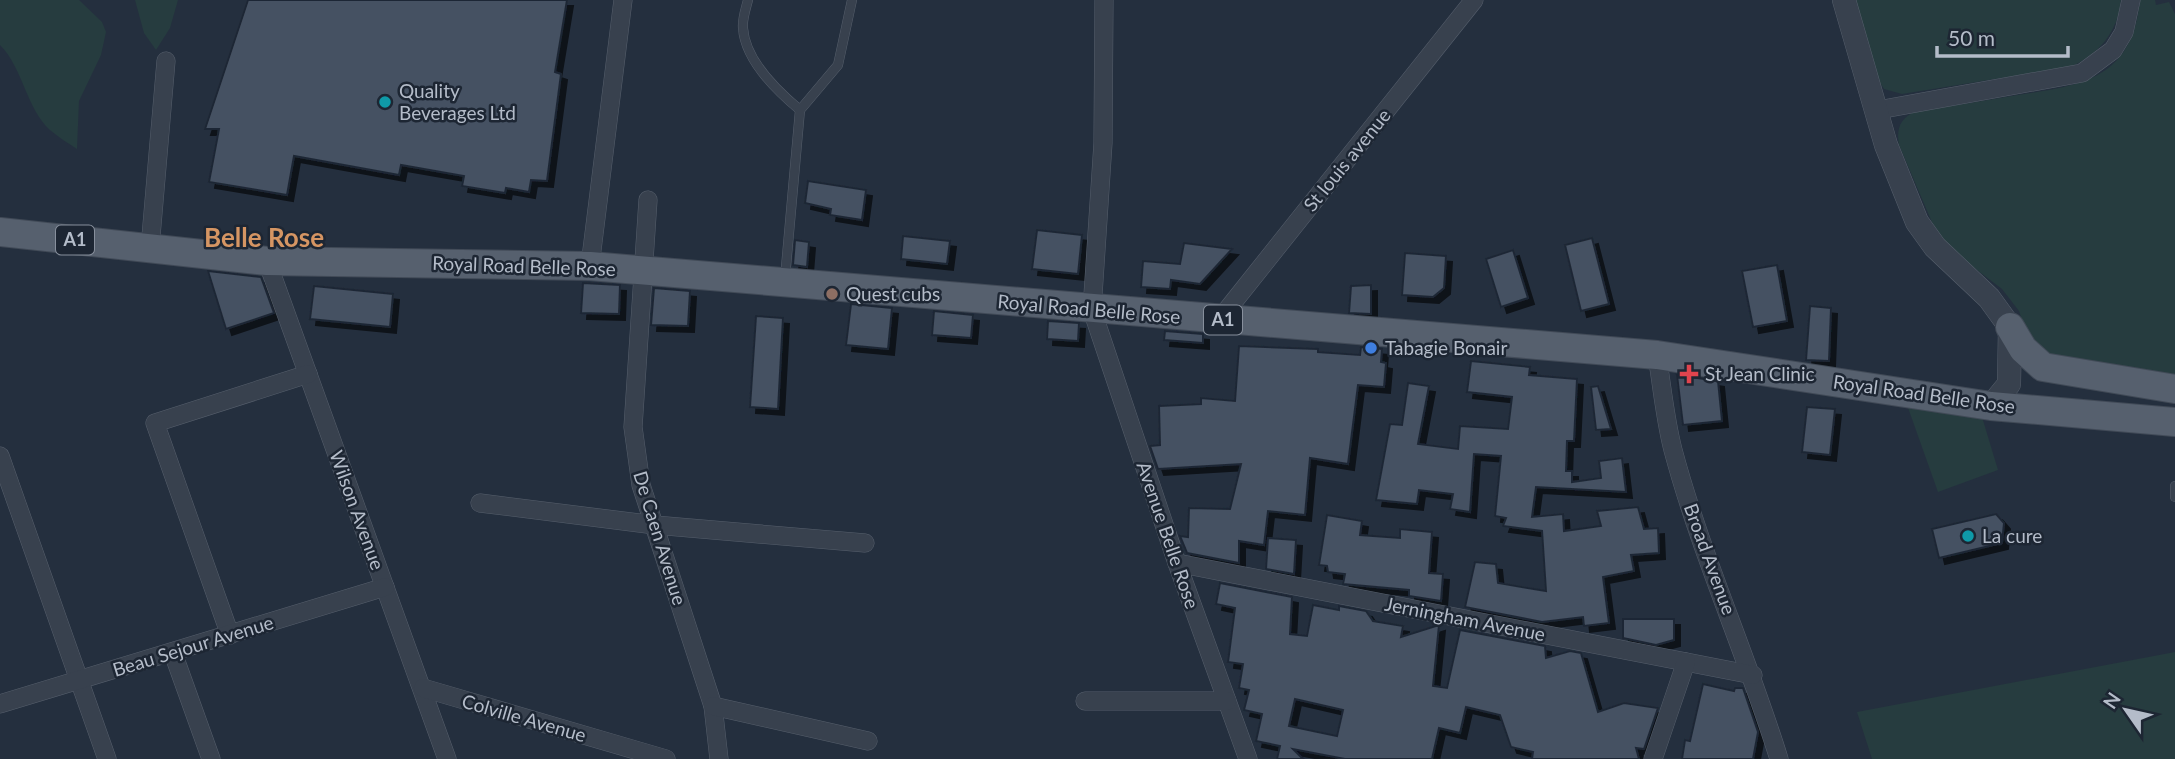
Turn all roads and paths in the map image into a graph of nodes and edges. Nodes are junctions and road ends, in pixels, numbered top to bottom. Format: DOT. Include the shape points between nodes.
graph roads {
  1 [pos="624,0"];
  2 [pos="748,0"];
  3 [pos="852,0"];
  4 [pos="1104,0"];
  5 [pos="1474,0"];
  6 [pos="1844,0"];
  7 [pos="2132,0"];
  8 [pos="166,61"];
  9 [pos="800,110"];
  10 [pos="1878,110"];
  11 [pos="648,200"];
  12 [pos="0,232"];
  13 [pos="150,248"];
  14 [pos="267,261"];
  15 [pos="590,266"];
  16 [pos="643,271"];
  17 [pos="784,283"];
  18 [pos="1092,310"];
  19 [pos="1219,320"];
  20 [pos="2010,327"];
  21 [pos="1657,355"];
  22 [pos="308,374"];
  23 [pos="2175,389"];
  24 [pos="1991,406"];
  25 [pos="2175,422"];
  26 [pos="0,456"];
  27 [pos="2175,486"];
  28 [pos="2175,497"];
  29 [pos="480,503"];
  30 [pos="655,525"];
  31 [pos="865,542"];
  32 [pos="1177,563"];
  33 [pos="385,587"];
  34 [pos="230,635"];
  35 [pos="173,653"];
  36 [pos="1686,662"];
  37 [pos="1753,676"];
  38 [pos="79,681"];
  39 [pos="423,688"];
  40 [pos="1085,701"];
  41 [pos="1227,701"];
  42 [pos="0,705"];
  43 [pos="713,706"];
  44 [pos="868,741"];
  45 [pos="107,759"];
  46 [pos="211,759"];
  47 [pos="447,759"];
  48 [pos="666,759"];
  49 [pos="719,759"];
  50 [pos="1248,759"];
  51 [pos="1653,759"];
  52 [pos="1779,759"];
  1 -- 15 [label="street"];
  2 -- 9 [label="lane" via="743,28 747,44 769,80"];
  3 -- 9 [label="lane" via="838,65"];
  4 -- 18 [label="street" via="1103,143"];
  5 -- 19 [label="street, St louis avenue"];
  6 -- 10 [label="street"];
  7 -- 10 [label="street" via="2124,32 2113,50 2082,73"];
  8 -- 13 [label="street"];
  9 -- 17 [label="lane"];
  10 -- 20 [label="street" via="1886,145 1917,222 1935,247 1989,298"];
  11 -- 16 [label="street, De Caen Avenue"];
  12 -- 13 [label="main road, Royal Road Belle Rose / A1"];
  13 -- 14 [label="main road, Royal Road Belle Rose / A1"];
  14 -- 15 [label="main road, Royal Road Belle Rose / A1"];
  14 -- 22 [label="street, Wilson Avenue"];
  15 -- 16 [label="main road, Royal Road Belle Rose / A1"];
  16 -- 17 [label="main road, Royal Road Belle Rose / A1"];
  16 -- 30 [label="street, De Caen Avenue" via="633,427 641,485"];
  17 -- 18 [label="main road, Royal Road Belle Rose / A1"];
  18 -- 19 [label="main road, Royal Road Belle Rose / A1"];
  18 -- 32 [label="street, Avenue Belle Rose"];
  19 -- 21 [label="main road, Royal Road Belle Rose / A1"];
  20 -- 23 [label="main road" via="2023,349 2043,367"];
  20 -- 24 [label="street" via="2008,384"];
  21 -- 24 [label="main road, Royal Road Belle Rose / A1"];
  21 -- 37 [label="street, Broad Avenue" via="1672,447"];
  22 -- 33 [label="street, Wilson Avenue"];
  22 -- 34 [label="street" via="155,423"];
  24 -- 25 [label="main road, Royal Road Belle Rose / A1"];
  26 -- 38 [label="street"];
  27 -- 28 [label="lane"];
  29 -- 30 [label="street"];
  30 -- 31 [label="street"];
  30 -- 43 [label="street, De Caen Avenue"];
  32 -- 36 [label="street, Jerningham Avenue"];
  32 -- 41 [label="street, Avenue Belle Rose"];
  33 -- 34 [label="street, Beau Sejour Avenue"];
  33 -- 39 [label="street, Wilson Avenue"];
  34 -- 35 [label="street, Beau Sejour Avenue"];
  35 -- 38 [label="street, Beau Sejour Avenue"];
  35 -- 46 [label="street"];
  36 -- 37 [label="street, Jerningham Avenue"];
  36 -- 51 [label="street"];
  37 -- 52 [label="street, Broad Avenue"];
  38 -- 42 [label="street, Beau Sejour Avenue"];
  38 -- 45 [label="street"];
  39 -- 47 [label="street, Wilson Avenue"];
  39 -- 48 [label="street, Colville Avenue"];
  40 -- 41 [label="street"];
  41 -- 50 [label="street, Avenue Belle Rose"];
  43 -- 44 [label="street"];
  43 -- 49 [label="street, De Caen Avenue"];
}
